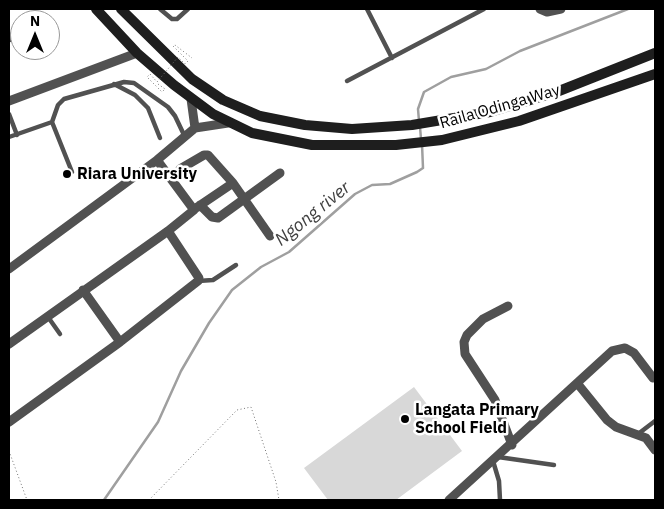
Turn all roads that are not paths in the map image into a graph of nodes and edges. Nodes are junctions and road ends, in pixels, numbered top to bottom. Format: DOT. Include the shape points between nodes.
graph roads {
  1 [pos="96,9"];
  2 [pos="121,9"];
  3 [pos="160,9"];
  4 [pos="188,9"];
  5 [pos="367,9"];
  6 [pos="484,9"];
  7 [pos="540,9"];
  8 [pos="561,9"];
  9 [pos="137,53"];
  10 [pos="655,54"];
  11 [pos="392,58"];
  12 [pos="622,66"];
  13 [pos="655,74"];
  14 [pos="347,80"];
  15 [pos="629,83"];
  16 [pos="114,84"];
  17 [pos="191,99"];
  18 [pos="9,101"];
  19 [pos="9,114"];
  20 [pos="52,122"];
  21 [pos="228,123"];
  22 [pos="194,128"];
  23 [pos="17,135"];
  24 [pos="9,137"];
  25 [pos="185,137"];
  26 [pos="160,138"];
  27 [pos="157,160"];
  28 [pos="180,169"];
  29 [pos="72,172"];
  30 [pos="280,173"];
  31 [pos="233,182"];
  32 [pos="244,198"];
  33 [pos="197,207"];
  34 [pos="168,231"];
  35 [pos="270,236"];
  36 [pos="236,265"];
  37 [pos="9,269"];
  38 [pos="198,281"];
  39 [pos="82,290"];
  40 [pos="508,306"];
  41 [pos="47,316"];
  42 [pos="60,334"];
  43 [pos="120,342"];
  44 [pos="9,344"];
  45 [pos="653,378"];
  46 [pos="577,383"];
  47 [pos="655,421"];
  48 [pos="9,422"];
  49 [pos="638,434"];
  50 [pos="512,445"];
  51 [pos="655,450"];
  52 [pos="495,459"];
  53 [pos="554,465"];
  54 [pos="448,500"];
  55 [pos="500,500"];
  1 -- 9 [label="main road, Raila Odinga Way"];
  2 -- 12 [label="main road, Raila Odinga Way" via="192,79 223,100 247,111 305,126 352,129 412,125 490,112"];
  3 -- 4 [label="lane" via="172,20"];
  5 -- 11 [label="lane"];
  6 -- 11 [label="lane"];
  7 -- 8 [label="street" via="552,12"];
  9 -- 17 [label="main road, Raila Odinga Way"];
  9 -- 18 [label="street"];
  10 -- 12 [label="main road, Raila Odinga Way"];
  11 -- 14 [label="lane"];
  12 -- 15 [label="main road"];
  13 -- 15 [label="main road, Raila Odinga Way"];
  15 -- 21 [label="main road, Raila Odinga Way" via="476,133 427,142 312,145 267,138"];
  16 -- 20 [label="lane" via="64,99 58,105"];
  16 -- 25 [label="lane" via="134,83 168,107"];
  16 -- 26 [label="lane" via="135,95 148,108"];
  17 -- 21 [label="main road, Raila Odinga Way"];
  17 -- 22 [label="street"];
  19 -- 23 [label="lane"];
  20 -- 23 [label="lane"];
  20 -- 29 [label="lane"];
  21 -- 22 [label="street"];
  22 -- 25 [label="street"];
  23 -- 24 [label="lane"];
  25 -- 27 [label="street"];
  27 -- 33 [label="street"];
  27 -- 37 [label="street"];
  28 -- 31 [label="street" via="208,156"];
  30 -- 32 [label="street"];
  31 -- 32 [label="street"];
  31 -- 33 [label="street"];
  32 -- 33 [label="street" via="218,218"];
  32 -- 35 [label="street"];
  33 -- 34 [label="street"];
  34 -- 38 [label="street"];
  34 -- 39 [label="street"];
  36 -- 38 [label="lane" via="216,278"];
  38 -- 43 [label="street"];
  39 -- 41 [label="street"];
  39 -- 43 [label="street"];
  40 -- 50 [label="street" via="483,318 464,342 465,354 495,400"];
  41 -- 42 [label="lane"];
  41 -- 44 [label="street"];
  43 -- 48 [label="street"];
  45 -- 46 [label="street" via="634,353 618,348"];
  46 -- 49 [label="street" via="607,420 616,427"];
  46 -- 50 [label="street"];
  47 -- 49 [label="lane"];
  49 -- 51 [label="street" via="646,438"];
  50 -- 52 [label="street"];
  52 -- 53 [label="lane"];
  52 -- 54 [label="street"];
  52 -- 55 [label="lane"];
}
